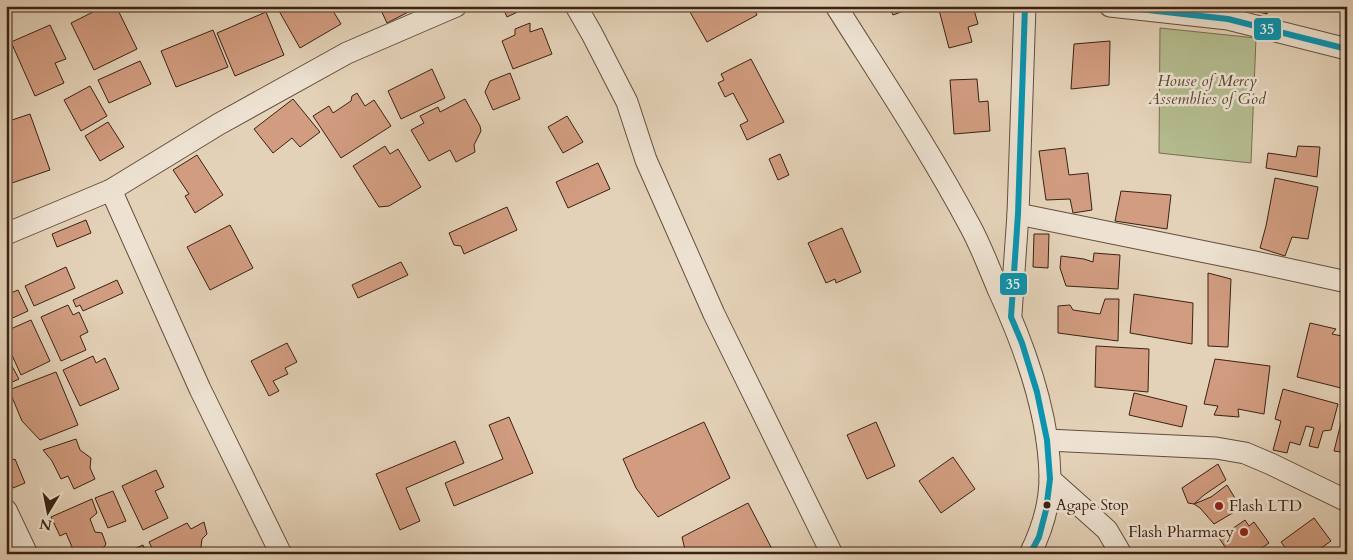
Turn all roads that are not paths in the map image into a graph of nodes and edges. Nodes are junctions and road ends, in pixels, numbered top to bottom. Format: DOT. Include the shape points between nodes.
graph roads {
  1 [pos="456,6"];
  2 [pos="576,6"];
  3 [pos="836,6"];
  4 [pos="1026,6"];
  5 [pos="1110,6"];
  6 [pos="1347,49"];
  7 [pos="111,190"];
  8 [pos="1018,214"];
  9 [pos="6,234"];
  10 [pos="1347,282"];
  11 [pos="1011,317"];
  12 [pos="1047,440"];
  13 [pos="1050,479"];
  14 [pos="1347,501"];
  15 [pos="6,510"];
  16 [pos="825,551"];
  17 [pos="27,554"];
  18 [pos="281,554"];
  19 [pos="1030,554"];
  20 [pos="1121,554"];
  1 -- 7 [label="street" via="347,53 219,124"];
  2 -- 16 [label="street" via="627,102 646,160"];
  3 -- 11 [label="street" via="898,102 971,228"];
  4 -- 8 [label="street"];
  5 -- 6 [label="street" via="1228,19"];
  7 -- 9 [label="street"];
  7 -- 18 [label="street" via="200,389"];
  8 -- 10 [label="street"];
  8 -- 11 [label="street"];
  11 -- 12 [label="street" via="1037,392"];
  12 -- 13 [label="street"];
  12 -- 14 [label="street" via="1216,448 1245,453"];
  13 -- 19 [label="street" via="1039,537"];
  13 -- 20 [label="street" via="1107,530"];
  15 -- 17 [label="street"];
}
